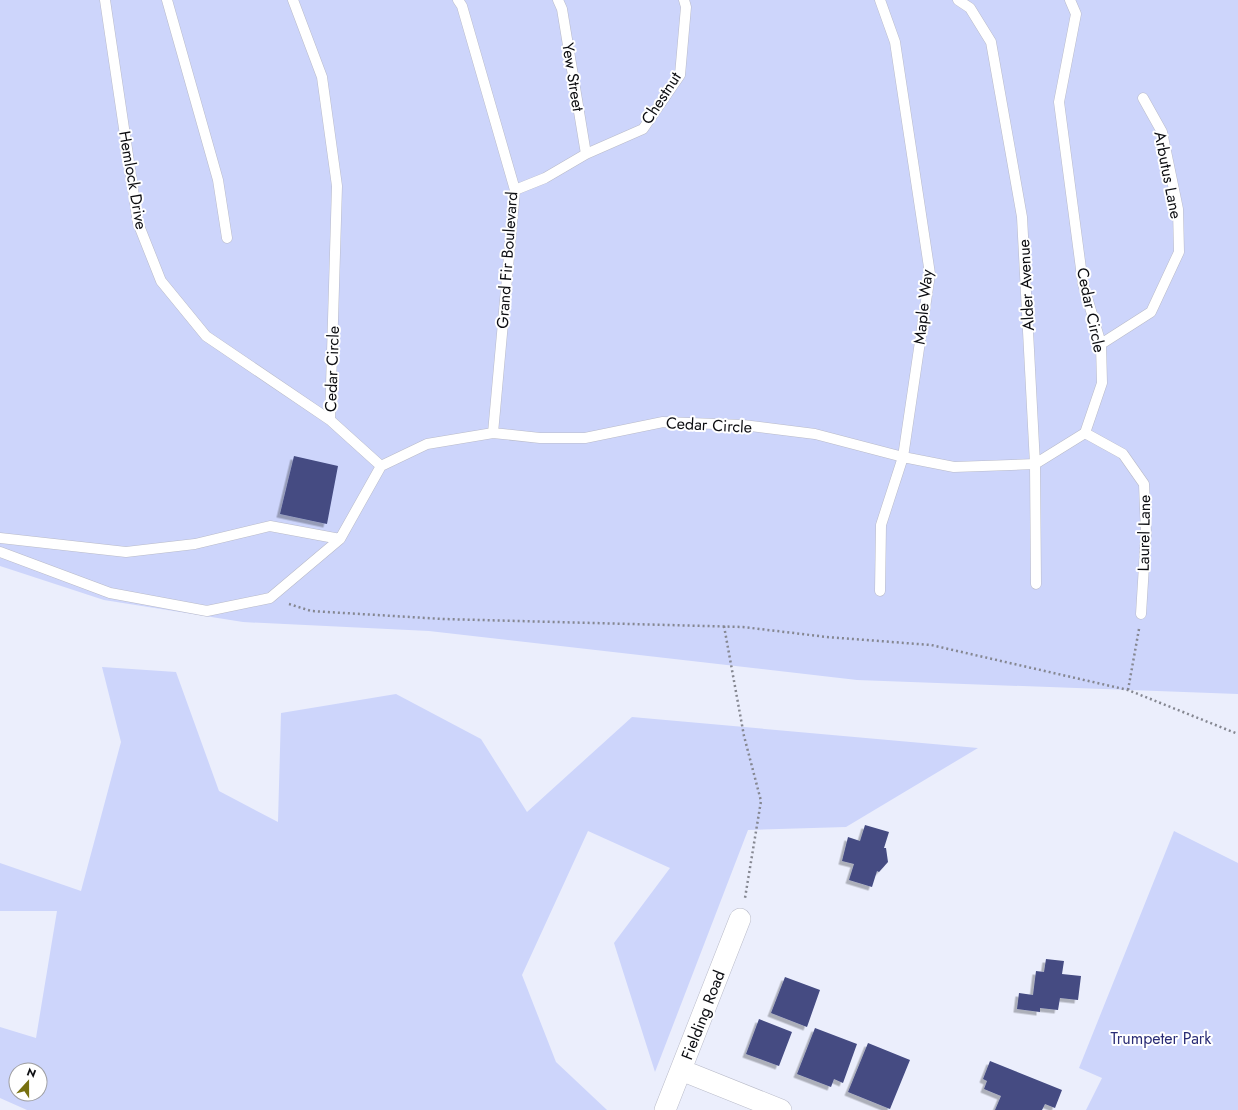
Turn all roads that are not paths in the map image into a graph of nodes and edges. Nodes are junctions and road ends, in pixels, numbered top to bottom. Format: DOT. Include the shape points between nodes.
graph roads {
  1 [pos="105,0"];
  2 [pos="167,0"];
  3 [pos="293,0"];
  4 [pos="458,0"];
  5 [pos="558,0"];
  6 [pos="684,0"];
  7 [pos="880,0"];
  8 [pos="958,0"];
  9 [pos="1070,0"];
  10 [pos="1143,98"];
  11 [pos="586,154"];
  12 [pos="515,190"];
  13 [pos="227,238"];
  14 [pos="1101,344"];
  15 [pos="330,420"];
  16 [pos="493,433"];
  17 [pos="1085,433"];
  18 [pos="903,457"];
  19 [pos="1035,464"];
  20 [pos="381,466"];
  21 [pos="0,538"];
  22 [pos="340,539"];
  23 [pos="0,552"];
  24 [pos="1036,584"];
  25 [pos="880,591"];
  26 [pos="1141,614"];
  27 [pos="742,912"];
  28 [pos="681,1070"];
  29 [pos="666,1110"];
  30 [pos="781,1110"];
  1 -- 15 [label="lane, Hemlock Drive" via="138,223 161,281 206,336"];
  2 -- 13 [label="lane" via="218,180"];
  3 -- 15 [label="lane, Cedar Circle" via="322,77 337,186"];
  4 -- 12 [label="lane, Grand Fir Boulevard" via="462,6"];
  5 -- 11 [label="lane, Yew Street" via="562,9"];
  6 -- 11 [label="lane, Chestnut" via="686,7 680,75 643,129"];
  7 -- 18 [label="lane, Maple Way" via="895,42 930,274"];
  8 -- 19 [label="lane, Alder Avenue" via="970,8 991,42 1022,217"];
  9 -- 14 [label="lane, Cedar Circle" via="1076,14 1058,102 1083,284"];
  10 -- 14 [label="lane, Arbutus Lane" via="1162,132 1178,209 1179,252 1151,312"];
  11 -- 12 [label="lane, Chestnut" via="545,178"];
  12 -- 16 [label="lane, Grand Fir Boulevard"];
  14 -- 17 [label="lane, Cedar Circle" via="1102,383"];
  15 -- 20 [label="lane, Cedar Circle"];
  16 -- 18 [label="lane, Cedar Circle" via="540,438 585,438 663,422 743,425 815,434"];
  16 -- 20 [label="lane, Cedar Circle" via="427,444"];
  17 -- 19 [label="lane, Cedar Circle"];
  17 -- 26 [label="lane, Laurel Lane" via="1123,454 1144,484 1146,533"];
  18 -- 19 [label="lane, Cedar Circle" via="954,467"];
  18 -- 25 [label="lane, Maple Way" via="881,525"];
  19 -- 24 [label="lane, Alder Avenue"];
  20 -- 22 [label="lane"];
  21 -- 22 [label="lane" via="126,552 195,544 270,526"];
  22 -- 23 [label="lane" via="270,598 207,611 110,593"];
  27 -- 28 [label="street, Fielding Road"];
  28 -- 29 [label="street, Fielding Road"];
  28 -- 30 [label="street"];
}
